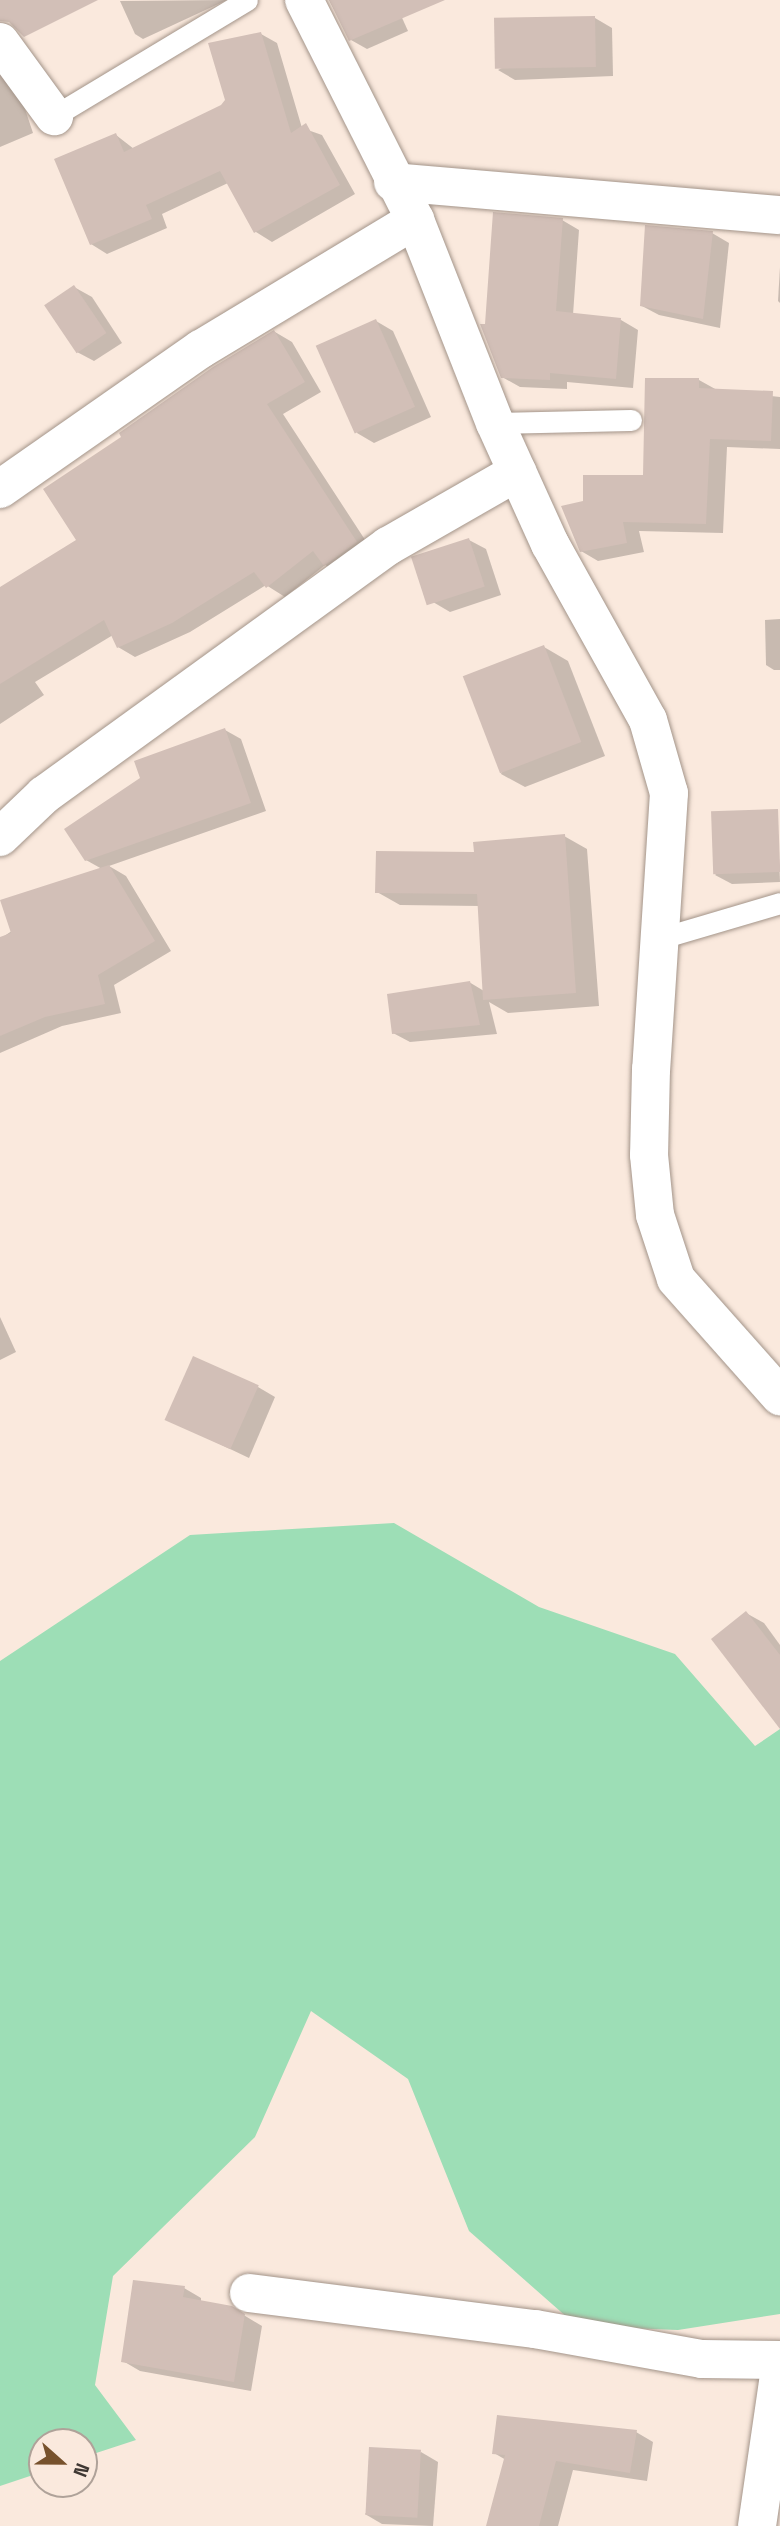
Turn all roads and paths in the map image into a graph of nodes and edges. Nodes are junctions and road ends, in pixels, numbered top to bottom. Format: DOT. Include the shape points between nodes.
graph roads {
  1 [pos="247,0"];
  2 [pos="304,0"];
  3 [pos="0,42"];
  4 [pos="54,116"];
  5 [pos="393,182"];
  6 [pos="780,215"];
  7 [pos="415,220"];
  8 [pos="631,420"];
  9 [pos="495,423"];
  10 [pos="517,472"];
  11 [pos="0,489"];
  12 [pos="0,837"];
  13 [pos="780,903"];
  14 [pos="658,939"];
  15 [pos="780,1396"];
  16 [pos="249,2293"];
  17 [pos="780,2360"];
  18 [pos="780,2369"];
  19 [pos="757,2526"];
  1 -- 4 [label="lane"];
  2 -- 5 [label="street"];
  3 -- 4 [label="street"];
  5 -- 6 [label="street"];
  5 -- 7 [label="street"];
  7 -- 9 [label="street"];
  7 -- 11 [label="street" via="201,349"];
  8 -- 9 [label="lane"];
  9 -- 10 [label="street"];
  10 -- 12 [label="street" via="388,546 44,795"];
  10 -- 14 [label="street" via="562,567 648,720 669,793"];
  13 -- 14 [label="lane"];
  14 -- 15 [label="street" via="649,1155 655,1215 676,1279"];
  16 -- 17 [label="street" via="535,2329 702,2359"];
  18 -- 19 [label="street"];
}
